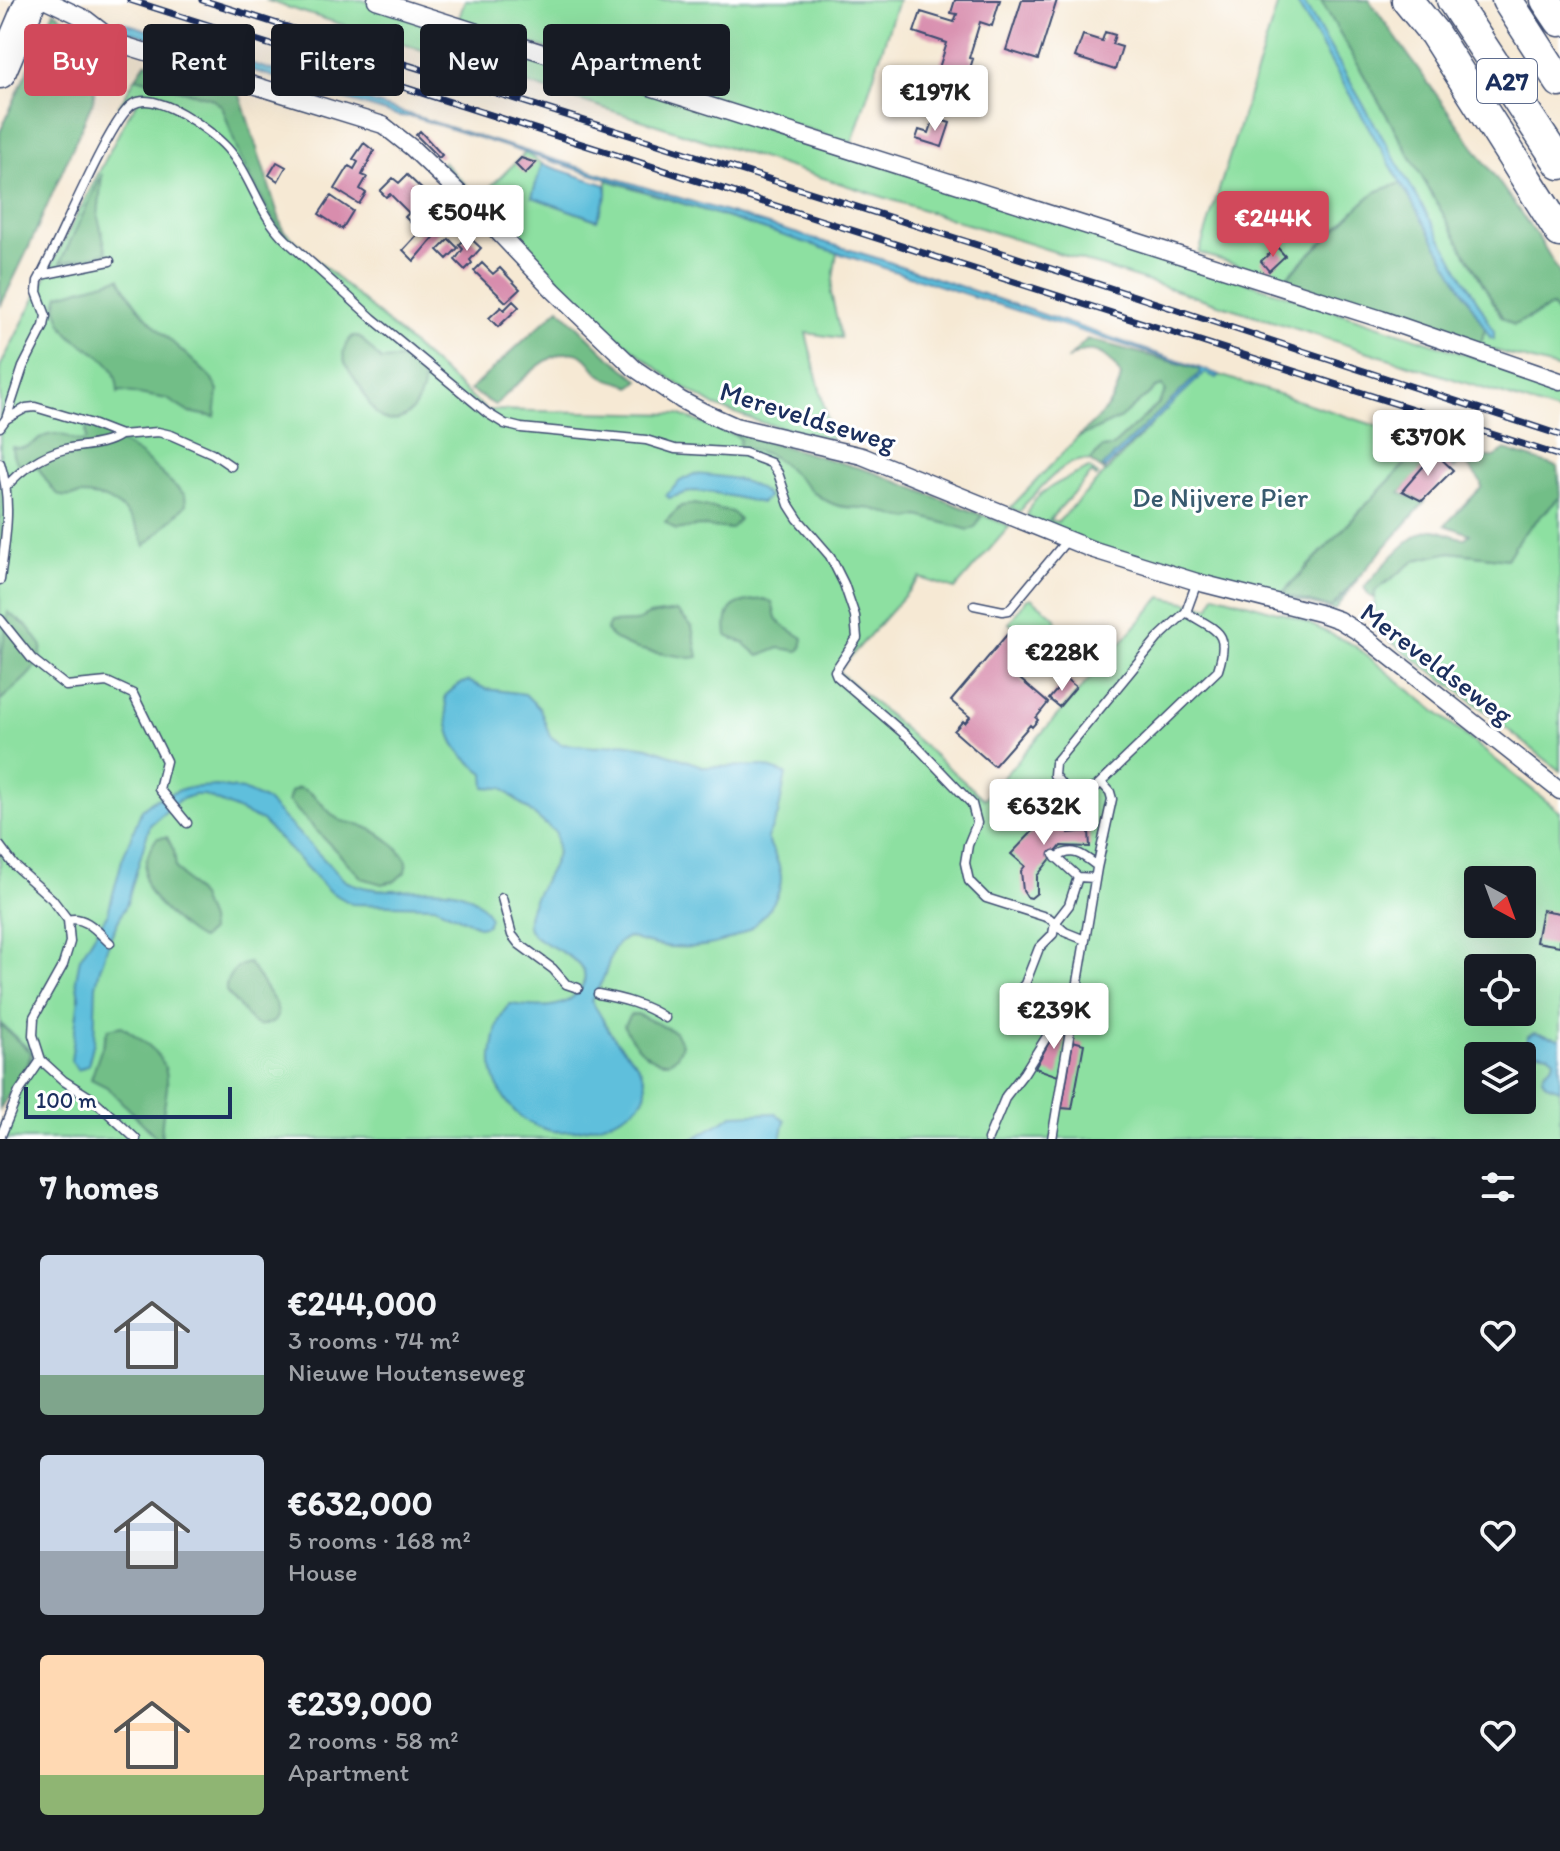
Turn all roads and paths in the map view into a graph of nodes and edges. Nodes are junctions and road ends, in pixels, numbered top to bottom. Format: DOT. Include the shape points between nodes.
graph roads {
  1 [pos="46,0"];
  2 [pos="376,0"];
  3 [pos="1407,0"];
  4 [pos="1452,0"];
  5 [pos="1507,0"];
  6 [pos="1546,0"];
  7 [pos="26,12"];
  8 [pos="1560,21"];
  9 [pos="0,73"];
  10 [pos="1560,82"];
  11 [pos="1560,164"];
  12 [pos="1560,232"];
  13 [pos="110,261"];
  14 [pos="41,275"];
  15 [pos="1560,381"];
  16 [pos="3,423"];
  17 [pos="120,435"];
  18 [pos="0,463"];
  19 [pos="231,466"];
  20 [pos="6,487"];
  21 [pos="1067,539"];
  22 [pos="0,580"];
  23 [pos="1197,582"];
  24 [pos="974,605"];
  25 [pos="1186,612"];
  26 [pos="0,619"];
  27 [pos="1101,782"];
  28 [pos="1560,791"];
  29 [pos="187,823"];
  30 [pos="0,846"];
  31 [pos="1097,866"];
  32 [pos="1078,877"];
  33 [pos="1095,878"];
  34 [pos="502,898"];
  35 [pos="68,920"];
  36 [pos="1055,923"];
  37 [pos="1085,940"];
  38 [pos="110,943"];
  39 [pos="578,988"];
  40 [pos="598,994"];
  41 [pos="1007,1004"];
  42 [pos="1073,1015"];
  43 [pos="665,1018"];
  44 [pos="41,1060"];
  45 [pos="0,1138"];
  46 [pos="136,1139"];
  47 [pos="988,1139"];
  48 [pos="1052,1139"];
  1 -- 21 [label="street, Mereveldseweg" via="86,19 117,43 383,125 476,209 634,368 693,406 735,426 862,456"];
  2 -- 15 [label="street" via="1381,319"];
  3 -- 12 [label="highway" via="1434,33"];
  4 -- 11 [label="highway, A27"];
  5 -- 10 [label="highway, A27"];
  6 -- 8 [label="highway"];
  7 -- 9 [label="highway"];
  13 -- 14 [label="lane"];
  14 -- 16 [label="lane" via="37,292 44,326"];
  14 -- 36 [label="lane" via="123,112 135,103 160,102 219,139 286,240 372,318 505,424 646,440 675,449 745,453 771,463 793,512 830,556 855,616 857,638 835,671 837,676 908,737 972,804 977,823 965,863 969,881 986,898"];
  16 -- 17 [label="lane" via="35,407"];
  17 -- 19 [label="lane" via="171,435"];
  17 -- 20 [label="lane" via="46,456"];
  18 -- 20 [label="lane"];
  20 -- 22 [label="lane" via="9,517"];
  21 -- 23 [label="street, Mereveldseweg"];
  21 -- 24 [label="lane" via="1009,610"];
  23 -- 25 [label="lane"];
  23 -- 28 [label="street, Mereveldseweg" via="1347,624"];
  25 -- 27 [label="lane" via="1220,634 1225,648 1218,670"];
  25 -- 27 [label="lane" via="1158,638 1055,763 1054,775 1064,788 1085,791"];
  26 -- 29 [label="lane" via="32,659 66,686 107,682 133,694 166,761 159,789"];
  27 -- 31 [label="lane" via="1112,799"];
  30 -- 35 [label="lane"];
  31 -- 32 [label="lane" via="1078,851 1055,856"];
  31 -- 33 [label="lane"];
  32 -- 33 [label="lane"];
  32 -- 36 [label="lane" via="1069,905"];
  33 -- 37 [label="lane"];
  34 -- 39 [label="lane" via="519,944"];
  35 -- 38 [label="lane" via="82,920"];
  35 -- 44 [label="lane" via="70,942 63,965 34,1017"];
  36 -- 37 [label="lane"];
  36 -- 41 [label="lane" via="1025,984"];
  37 -- 42 [label="lane"];
  40 -- 43 [label="lane" via="631,1001"];
  42 -- 47 [label="lane" via="1056,1022 1006,1096"];
  42 -- 48 [label="lane"];
  44 -- 45 [label="lane" via="19,1092"];
  44 -- 46 [label="lane"];
}
